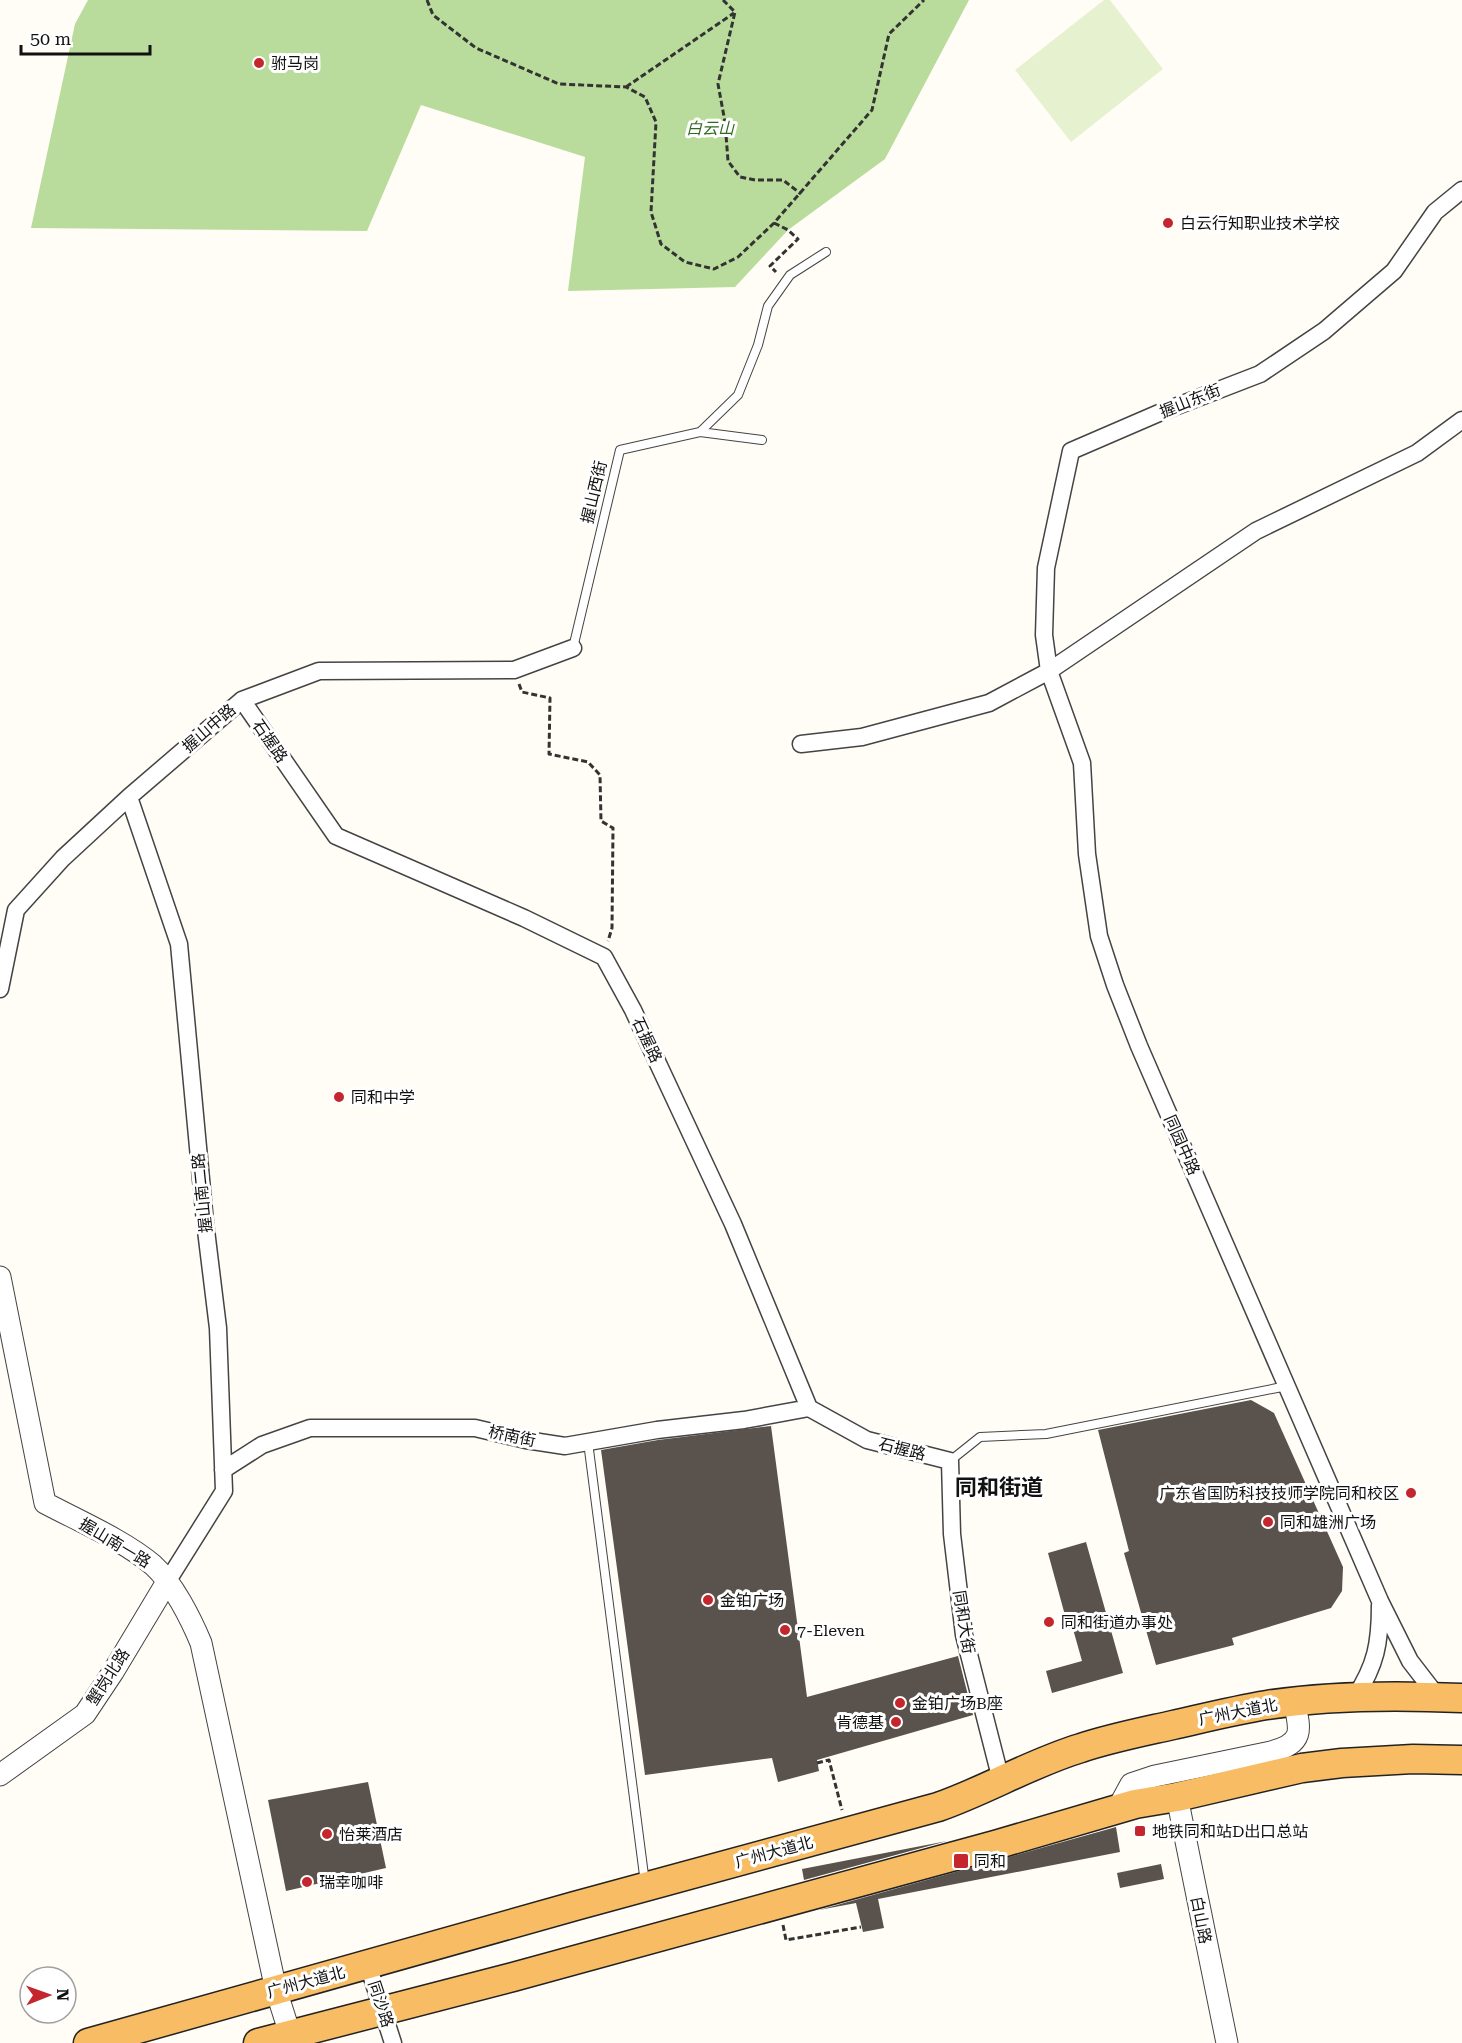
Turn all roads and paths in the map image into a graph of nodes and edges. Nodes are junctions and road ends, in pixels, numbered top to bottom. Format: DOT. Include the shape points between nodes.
graph roads {
  1 [pos="427,0"];
  2 [pos="723,0"];
  3 [pos="924,0"];
  4 [pos="735,12"];
  5 [pos="626,87"];
  6 [pos="1462,190"];
  7 [pos="801,194"];
  8 [pos="774,223"];
  9 [pos="826,252"];
  10 [pos="786,281"];
  11 [pos="1462,420"];
  12 [pos="700,432"];
  13 [pos="762,440"];
  14 [pos="573,648"];
  15 [pos="514,670"];
  16 [pos="1049,671"];
  17 [pos="242,700"];
  18 [pos="801,744"];
  19 [pos="129,797"];
  20 [pos="604,957"];
  21 [pos="0,989"];
  22 [pos="0,1277"];
  23 [pos="1288,1386"];
  24 [pos="809,1408"];
  25 [pos="588,1442"];
  26 [pos="950,1461"];
  27 [pos="223,1470"];
  28 [pos="167,1582"];
  29 [pos="1380,1601"];
  30 [pos="1355,1697"];
  31 [pos="1449,1697"];
  32 [pos="1294,1702"];
  33 [pos="1462,1760"];
  34 [pos="817,1763"];
  35 [pos="0,1775"];
  36 [pos="1001,1780"];
  37 [pos="1177,1797"];
  38 [pos="1118,1808"];
  39 [pos="848,1831"];
  40 [pos="646,1886"];
  41 [pos="779,1903"];
  42 [pos="861,1927"];
  43 [pos="368,1965"];
  44 [pos="276,1990"];
  45 [pos="383,2011"];
  46 [pos="290,2034"];
  47 [pos="88,2043"];
  48 [pos="258,2043"];
  49 [pos="393,2043"];
  50 [pos="1227,2043"];
  1 -- 5 [label="path" via="433,15 476,48 558,84"];
  2 -- 4 [label="path"];
  3 -- 7 [label="path" via="889,34 872,110"];
  4 -- 5 [label="path"];
  4 -- 7 [label="path" via="718,84 728,161 740,177 783,180"];
  5 -- 8 [label="path" via="645,97 656,122 651,212 661,244 685,262 714,269 738,257"];
  6 -- 16 [label="street, 握山东街" via="1435,212 1394,271 1324,331 1260,374 1071,452 1046,568 1044,635"];
  7 -- 8 [label="path"];
  8 -- 10 [label="path" via="798,239 770,266"];
  9 -- 10 [label="lane"];
  10 -- 12 [label="lane" via="768,306 738,395"];
  11 -- 16 [label="street" via="1417,453 1256,531"];
  12 -- 13 [label="lane, 握山西街"];
  12 -- 14 [label="lane, 握山西街" via="620,450"];
  14 -- 15 [label="street, 握山中路"];
  15 -- 17 [label="street, 握山中路" via="319,671"];
  15 -- 20 [label="path" via="522,692 550,698 549,754 588,762 600,775 602,821 613,828 612,928"];
  16 -- 18 [label="street" via="989,703 862,737"];
  16 -- 23 [label="street, 同园中路" via="1082,763 1090,877 1099,936 1115,985"];
  17 -- 19 [label="street, 握山中路"];
  17 -- 20 [label="street, 石握路" via="336,837"];
  19 -- 21 [label="street, 握山中路" via="63,858 16,910"];
  19 -- 27 [label="street, 握山南二路" via="179,944 218,1328"];
  20 -- 24 [label="street, 石握路" via="633,1010 733,1224"];
  22 -- 28 [label="street, 握山南一路" via="45,1503 135,1552"];
  23 -- 26 [label="lane" via="1066,1431 980,1437"];
  23 -- 29 [label="street, 同园中路"];
  24 -- 25 [label="street, 桥南街"];
  24 -- 26 [label="street, 石握路" via="867,1440"];
  25 -- 27 [label="street, 桥南街" via="565,1446 475,1428 310,1428 262,1444"];
  25 -- 40 [label="lane"];
  26 -- 36 [label="street, 同和大街" via="952,1534 964,1635"];
  27 -- 28 [label="street, 握山南二路" via="224,1491"];
  28 -- 35 [label="street, 蟹岗北路" via="85,1714"];
  28 -- 44 [label="street, 握山南一路" via="201,1643"];
  29 -- 30 [label="street" via="1374,1661"];
  29 -- 31 [label="street, 同园中路" via="1410,1662"];
  30 -- 31 [label="highway, 广州大道北"];
  30 -- 32 [label="highway, 广州大道北"];
  32 -- 36 [label="highway, 广州大道北" via="1091,1745"];
  32 -- 38 [label="street" via="1298,1735 1289,1746 1131,1784"];
  33 -- 37 [label="highway" via="1342,1763"];
  34 -- 39 [label="path" via="829,1760"];
  36 -- 39 [label="highway, 广州大道北" via="938,1807"];
  37 -- 38 [label="highway"];
  37 -- 50 [label="street, 白山路"];
  38 -- 41 [label="highway"];
  39 -- 40 [label="highway, 广州大道北"];
  40 -- 43 [label="highway, 广州大道北"];
  41 -- 42 [label="path" via="786,1940"];
  41 -- 45 [label="highway"];
  43 -- 44 [label="highway, 广州大道北"];
  43 -- 45 [label="street, 同沙路"];
  44 -- 46 [label="street, 握山南一路"];
  44 -- 47 [label="highway, 广州大道北"];
  45 -- 46 [label="highway"];
  45 -- 49 [label="street, 同沙路"];
  46 -- 48 [label="highway"];
}
